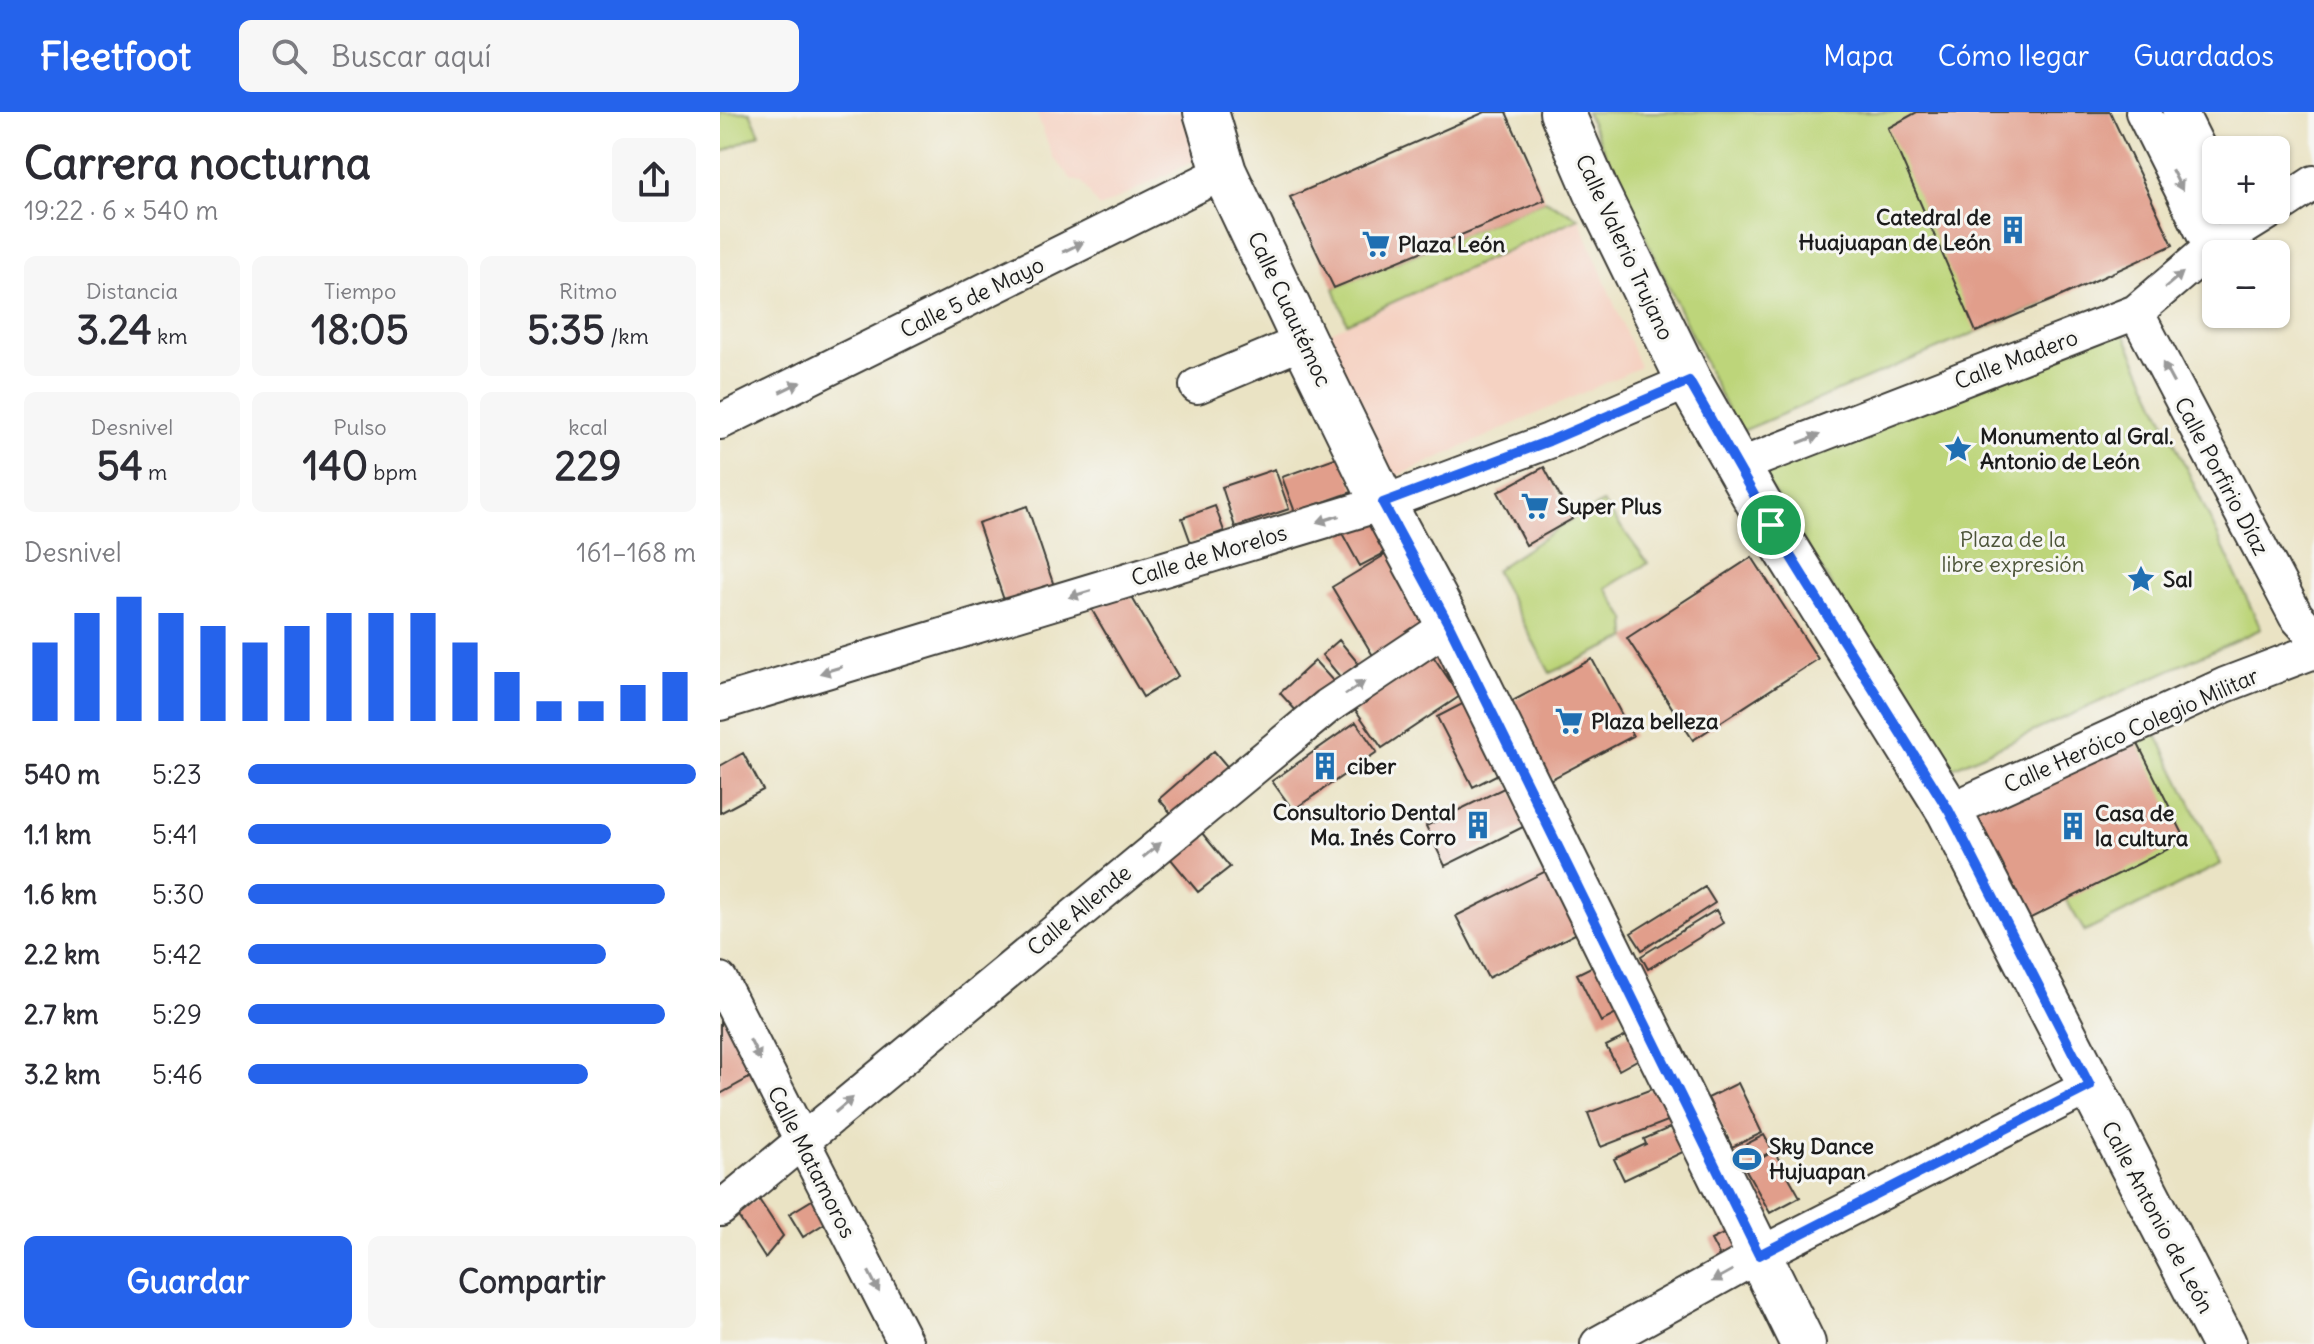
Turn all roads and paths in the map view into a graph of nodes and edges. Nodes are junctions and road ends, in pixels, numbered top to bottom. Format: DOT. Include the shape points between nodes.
graph roads {
  1 [pos="1206,112"];
  2 [pos="1562,112"];
  3 [pos="2143,112"];
  4 [pos="2180,112"];
  5 [pos="2202,156"];
  6 [pos="1224,172"];
  7 [pos="2314,183"];
  8 [pos="2290,199"];
  9 [pos="2227,230"];
  10 [pos="2136,312"];
  11 [pos="1304,341"];
  12 [pos="1689,381"];
  13 [pos="1197,386"];
  14 [pos="720,422"];
  15 [pos="1736,467"];
  16 [pos="1383,503"];
  17 [pos="1449,625"];
  18 [pos="2314,636"];
  19 [pos="2314,651"];
  20 [pos="720,703"];
  21 [pos="1949,811"];
  22 [pos="720,980"];
  23 [pos="2090,1086"];
  24 [pos="801,1141"];
  25 [pos="720,1209"];
  26 [pos="1759,1255"];
  27 [pos="906,1344"];
  28 [pos="1598,1344"];
  29 [pos="1803,1344"];
  30 [pos="2224,1344"];
  1 -- 6 [label="main road, Calle Cuautémoc"];
  2 -- 12 [label="main road, Calle Valerio Trujano"];
  3 -- 9 [label="street, one-way"];
  4 -- 5 [label="street"];
  6 -- 11 [label="main road, Calle Cuautémoc"];
  14 -- 6 [label="street, Calle 5 de Mayo, one-way"];
  7 -- 8 [label="street, Calle Madero"];
  10 -- 9 [label="street, Calle Madero, one-way"];
  15 -- 10 [label="street, Calle Madero, one-way"];
  18 -- 10 [label="street, Calle Porfirio Díaz, one-way" via="2296,616"];
  11 -- 13 [label="street"];
  11 -- 16 [label="main road, Calle Cuautémoc"];
  12 -- 15 [label="main road, Calle Antonio de León"];
  12 -- 16 [label="street, Calle de Morelos"];
  15 -- 21 [label="main road, Calle Antonio de León"];
  16 -- 17 [label="main road, Calle Cuautémoc"];
  16 -- 20 [label="street, Calle de Morelos, one-way"];
  24 -- 17 [label="street, Calle Allende, one-way" via="1328,706"];
  17 -- 26 [label="main road, Calle Cuautémoc"];
  19 -- 21 [label="street, Calle Heróico Colegio Militar" via="2225,685"];
  21 -- 23 [label="main road, Calle Antonio de León"];
  22 -- 24 [label="street, Calle Matamoros, one-way"];
  23 -- 26 [label="street"];
  23 -- 30 [label="main road, Calle Antonio de León"];
  24 -- 25 [label="street, Calle Allende"];
  24 -- 27 [label="street, Calle Matamoros, one-way"];
  26 -- 28 [label="street, one-way"];
  26 -- 29 [label="main road, Calle Cuautémoc"];
}
